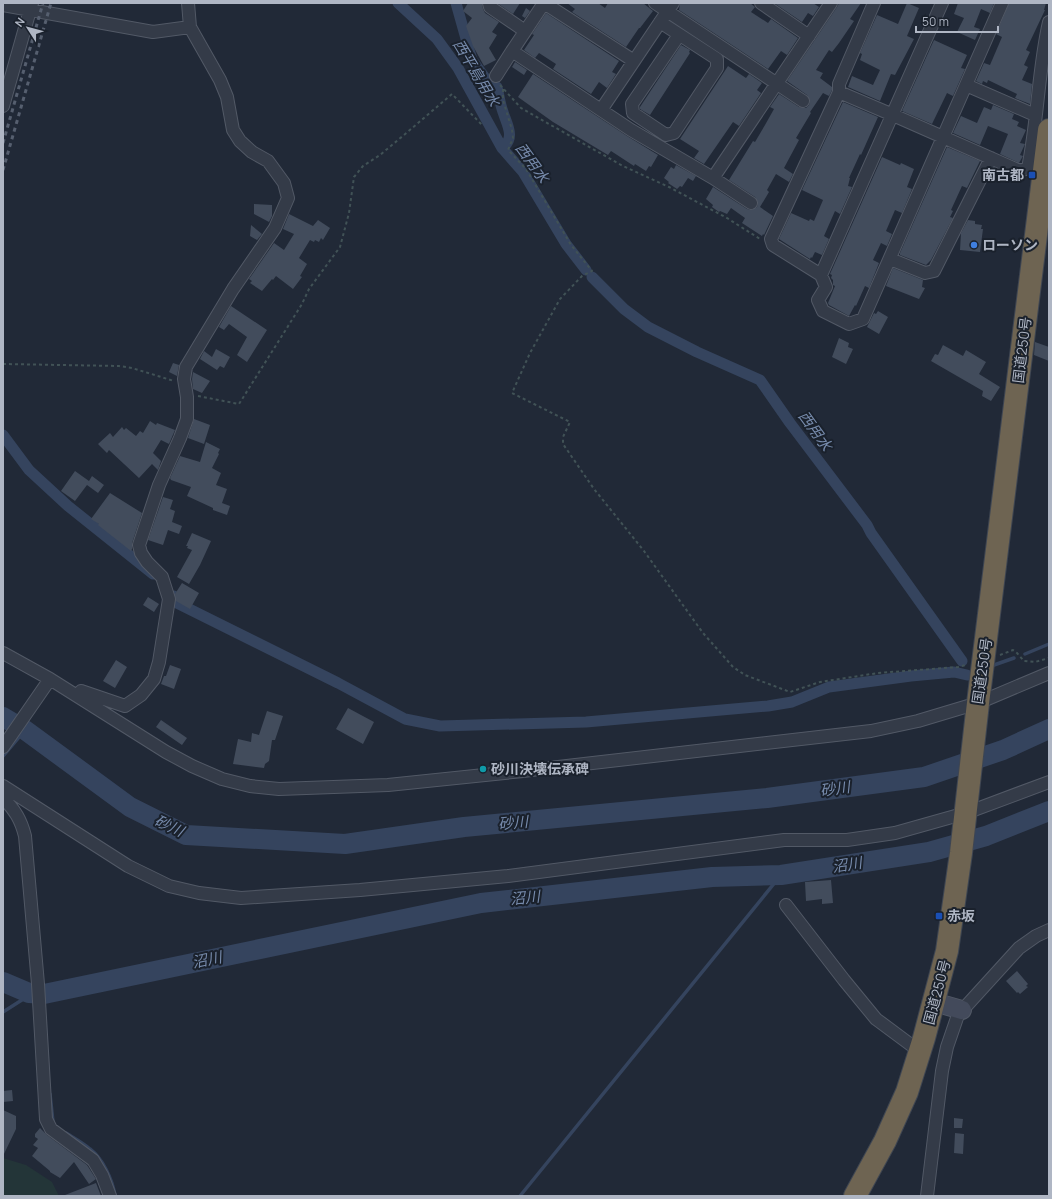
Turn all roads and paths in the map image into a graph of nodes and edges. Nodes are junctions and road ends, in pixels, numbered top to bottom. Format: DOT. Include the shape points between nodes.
graph roads {
  1 [pos="188,3"];
  2 [pos="489,3"];
  3 [pos="544,3"];
  4 [pos="654,3"];
  5 [pos="761,3"];
  6 [pos="831,3"];
  7 [pos="873,3"];
  8 [pos="942,3"];
  9 [pos="1002,3"];
  10 [pos="3,5"];
  11 [pos="31,6"];
  12 [pos="670,7"];
  13 [pos="660,22"];
  14 [pos="1049,22"];
  15 [pos="190,27"];
  16 [pos="525,31"];
  17 [pos="679,35"];
  18 [pos="809,36"];
  19 [pos="512,51"];
  20 [pos="634,61"];
  21 [pos="496,76"];
  22 [pos="776,83"];
  23 [pos="966,85"];
  24 [pos="503,89"];
  25 [pos="838,92"];
  26 [pos="803,101"];
  27 [pos="3,106"];
  28 [pos="601,110"];
  29 [pos="893,115"];
  30 [pos="1042,123"];
  31 [pos="483,126"];
  32 [pos="943,137"];
  33 [pos="991,158"];
  34 [pos="713,178"];
  35 [pos="751,203"];
  36 [pos="772,242"];
  37 [pos="890,259"];
  38 [pos="821,275"];
  39 [pos="3,364"];
  40 [pos="185,385"];
  41 [pos="187,398"];
  42 [pos="3,653"];
  43 [pos="996,657"];
  44 [pos="1049,658"];
  45 [pos="973,663"];
  46 [pos="1049,673"];
  47 [pos="50,679"];
  48 [pos="978,703"];
  49 [pos="3,748"];
  50 [pos="1049,782"];
  51 [pos="3,786"];
  52 [pos="3,798"];
  53 [pos="965,816"];
  54 [pos="786,905"];
  55 [pos="1049,930"];
  56 [pos="934,1002"];
  57 [pos="962,1010"];
  58 [pos="920,1050"];
  59 [pos="110,1196"];
  60 [pos="855,1196"];
  61 [pos="927,1196"];
  1 -- 15 [label="street"];
  2 -- 16 [label="street" via="490,7"];
  3 -- 16 [label="street"];
  3 -- 20 [label="street"];
  4 -- 12 [label="street"];
  5 -- 18 [label="street"];
  6 -- 18 [label="street"];
  7 -- 25 [label="street"];
  8 -- 29 [label="street"];
  9 -- 23 [label="street"];
  10 -- 11 [label="street"];
  11 -- 15 [label="street" via="153,32"];
  11 -- 27 [label="street"];
  12 -- 13 [label="street"];
  12 -- 22 [label="street"];
  13 -- 17 [label="street"];
  13 -- 20 [label="street"];
  14 -- 30 [label="street" via="1044,45"];
  15 -- 40 [label="street" via="220,80 227,97 233,130 252,152 268,161 284,183 288,198 275,228 233,289 186,367"];
  16 -- 19 [label="street"];
  17 -- 17 [label="street" via="717,59 717,68 674,133 666,135 633,113 632,104"];
  18 -- 22 [label="street"];
  19 -- 21 [label="street"];
  19 -- 28 [label="street"];
  20 -- 28 [label="street"];
  21 -- 24 [label="path"];
  22 -- 26 [label="street"];
  22 -- 34 [label="street"];
  23 -- 30 [label="street"];
  23 -- 32 [label="street"];
  24 -- 36 [label="path" via="521,108 573,138 621,165 669,187 767,243"];
  24 -- 45 [label="path" via="503,100 513,138 508,150 526,169 571,245 592,271 582,276 560,299 530,353 512,393 570,422 563,436 563,444 702,633 733,667 745,675 790,692 827,681 878,673 958,667"];
  25 -- 29 [label="street"];
  25 -- 36 [label="street" via="771,239"];
  28 -- 34 [label="street"];
  29 -- 32 [label="street"];
  29 -- 38 [label="street"];
  30 -- 33 [label="street" via="1032,146 1028,168 1020,171"];
  30 -- 48 [label="highway, 国道250号"];
  31 -- 41 [label="path" via="452,94 380,155 363,166 354,177 349,213 340,247 309,289 239,404 200,396"];
  32 -- 33 [label="street"];
  32 -- 37 [label="street"];
  33 -- 37 [label="street" via="934,271 925,273"];
  34 -- 35 [label="street"];
  36 -- 38 [label="street"];
  37 -- 38 [label="street" via="863,319 849,324 823,311 818,300 826,287"];
  39 -- 40 [label="path" via="119,366"];
  40 -- 41 [label="street"];
  41 -- 47 [label="street" via="187,419 159,485 139,545 146,562 162,578 169,599 154,679 141,695 125,706"];
  42 -- 47 [label="street"];
  43 -- 44 [label="path" via="1013,650 1024,661 1034,662"];
  46 -- 48 [label="street"];
  47 -- 48 [label="street" via="192,766 222,780 279,789 396,784 819,737 918,722"];
  47 -- 49 [label="street"];
  48 -- 53 [label="highway, 国道250号"];
  50 -- 53 [label="street"];
  51 -- 53 [label="street" via="128,866 169,886 241,898 508,876 784,840 847,840 895,833"];
  52 -- 59 [label="street" via="22,822 25,836 38,984 46,1119 51,1129 93,1160"];
  53 -- 56 [label="highway, 国道250号" via="948,951"];
  54 -- 58 [label="street" via="876,1019"];
  55 -- 57 [label="street" via="1019,948"];
  56 -- 57 [label="street"];
  56 -- 58 [label="highway, 国道250号"];
  57 -- 61 [label="street" via="947,1047 942,1071"];
  58 -- 60 [label="highway, 国道250号" via="907,1092 885,1141"];
}
